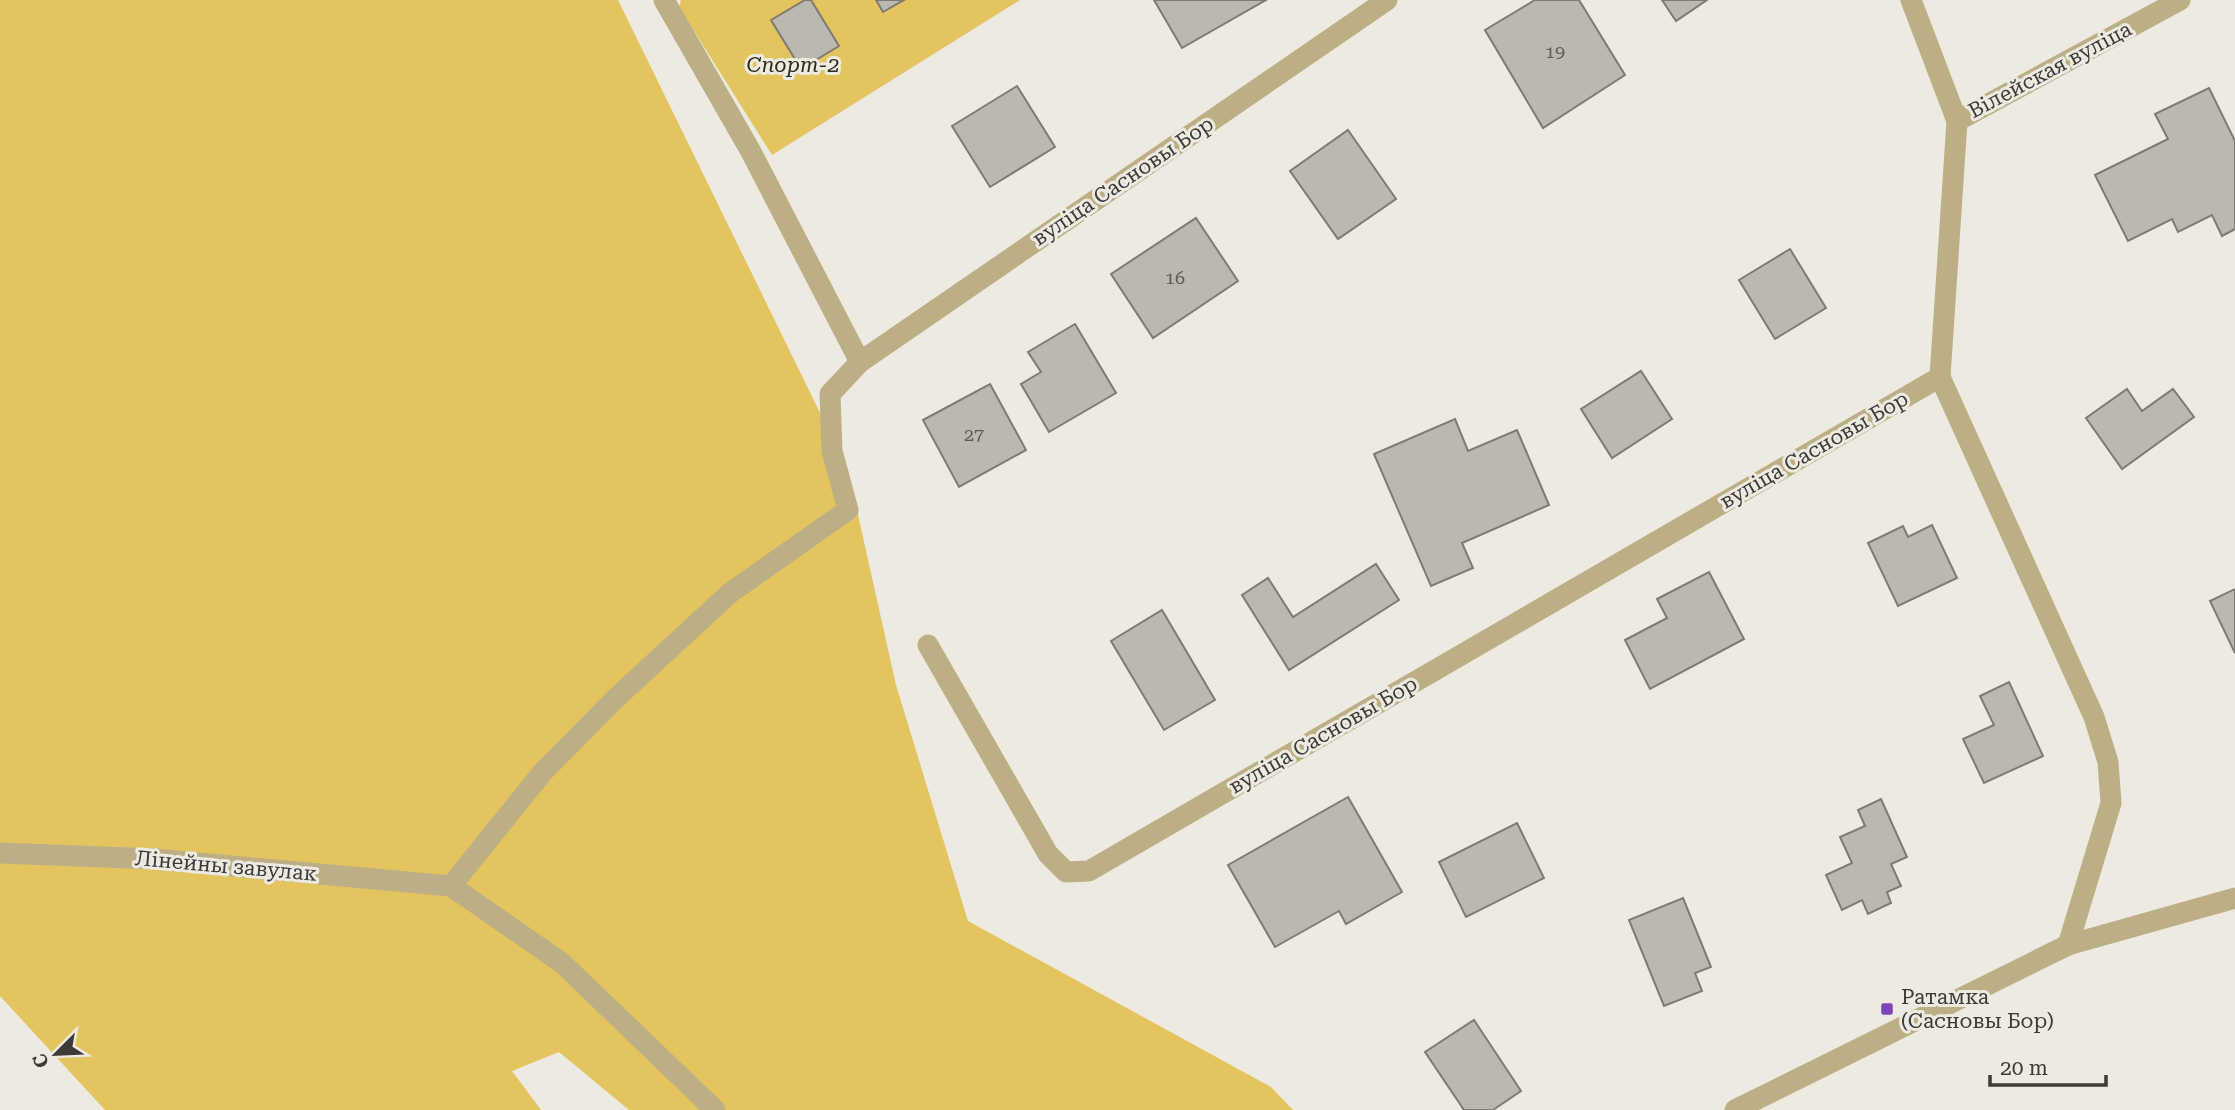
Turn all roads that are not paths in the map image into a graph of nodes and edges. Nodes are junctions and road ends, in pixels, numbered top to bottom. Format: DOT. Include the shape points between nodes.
graph roads {
  1 [pos="664,0"];
  2 [pos="1387,0"];
  3 [pos="1911,0"];
  4 [pos="2180,0"];
  5 [pos="1957,121"];
  6 [pos="860,362"];
  7 [pos="1940,377"];
  8 [pos="928,645"];
  9 [pos="0,853"];
  10 [pos="451,886"];
  11 [pos="2235,898"];
  12 [pos="2068,945"];
  13 [pos="715,1110"];
  14 [pos="1735,1110"];
  1 -- 6 [label="street" via="750,150"];
  2 -- 6 [label="street, вуліца Сасновы Бор"];
  3 -- 5 [label="street"];
  4 -- 5 [label="street, Вілейская вуліца"];
  5 -- 7 [label="street"];
  6 -- 10 [label="street, вуліца Сасновы Бор" via="830,394 832,451 848,510 730,593 615,699 542,774"];
  7 -- 8 [label="street, вуліца Сасновы Бор" via="1088,871 1066,872 1048,854"];
  7 -- 12 [label="street" via="2094,717 2108,762 2111,803"];
  9 -- 10 [label="street, Лінейны завулак" via="155,859"];
  10 -- 13 [label="street" via="562,963"];
  11 -- 12 [label="street"];
  12 -- 14 [label="street"];
}
